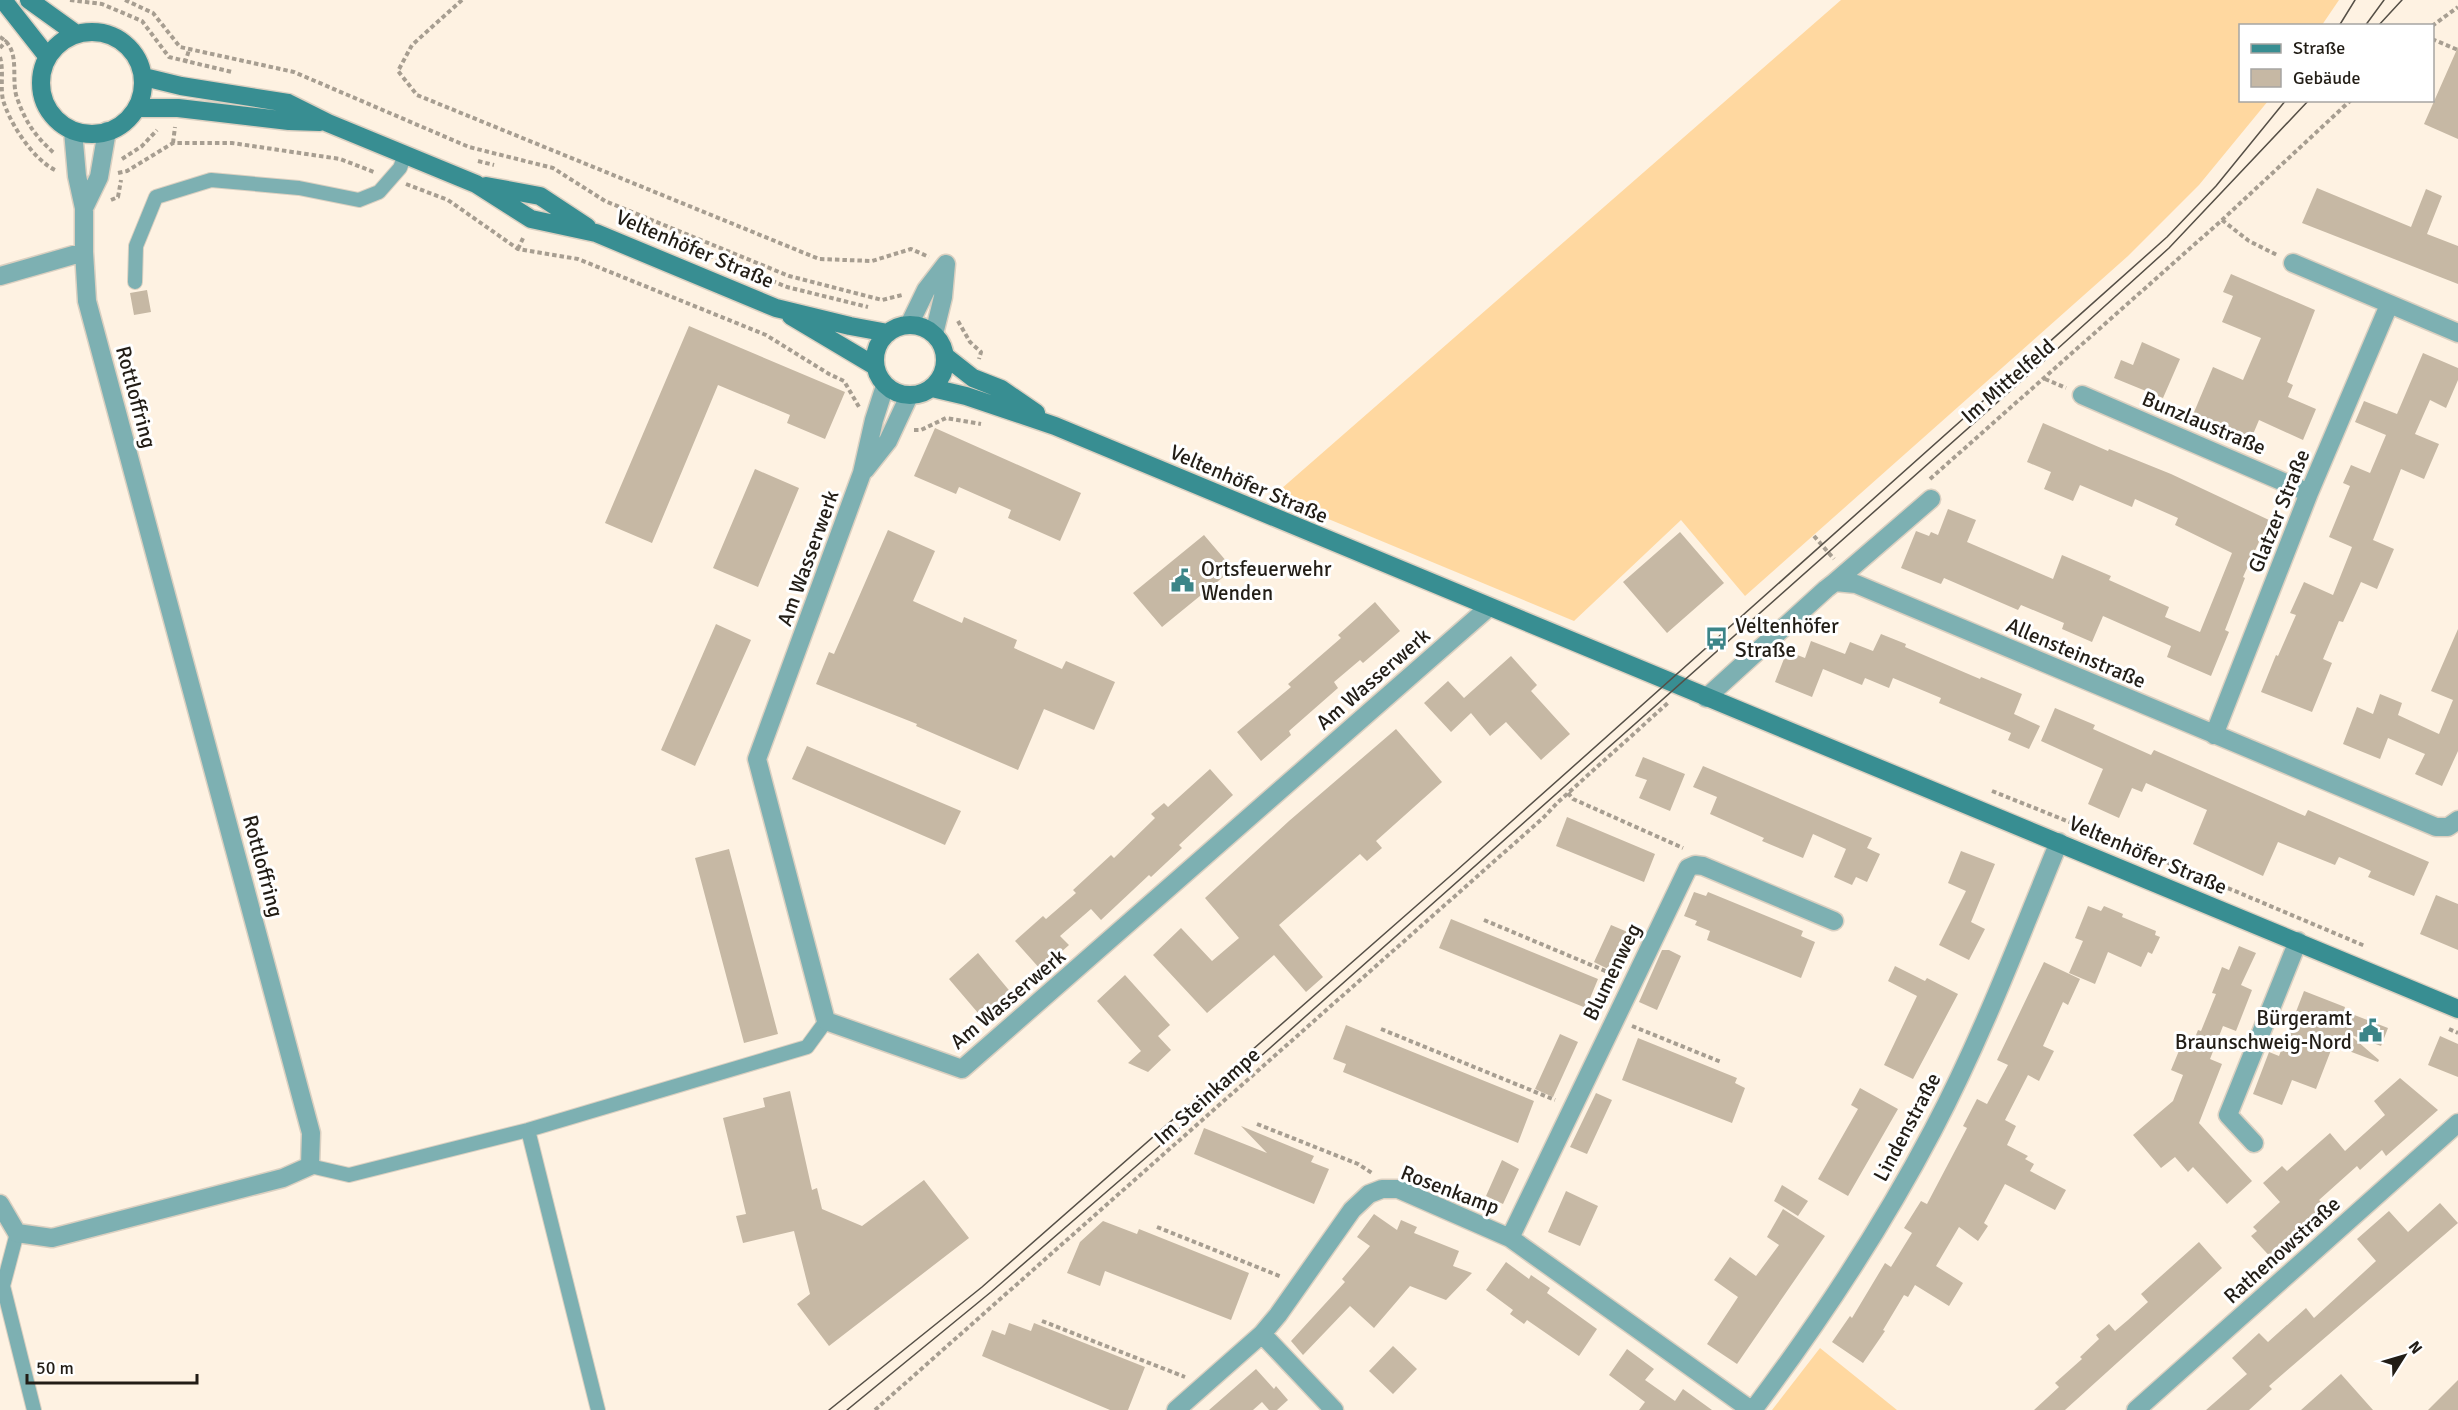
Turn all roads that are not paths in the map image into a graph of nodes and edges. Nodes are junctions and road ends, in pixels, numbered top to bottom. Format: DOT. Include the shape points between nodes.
graph roads {
  1 [pos="3,0"];
  2 [pos="30,0"];
  3 [pos="75,33"];
  4 [pos="47,56"];
  5 [pos="144,77"];
  6 [pos="138,108"];
  7 [pos="327,123"];
  8 [pos="73,131"];
  9 [pos="107,131"];
  10 [pos="405,155"];
  11 [pos="84,208"];
  12 [pos="84,252"];
  13 [pos="2293,263"];
  14 [pos="0,276"];
  15 [pos="135,282"];
  16 [pos="2389,305"];
  17 [pos="776,308"];
  18 [pos="909,325"];
  19 [pos="888,333"];
  20 [pos="2458,333"];
  21 [pos="934,334"];
  22 [pos="945,356"];
  23 [pos="875,366"];
  24 [pos="885,386"];
  25 [pos="932,388"];
  26 [pos="2082,395"];
  27 [pos="909,396"];
  28 [pos="1054,426"];
  29 [pos="862,473"];
  30 [pos="1927,492"];
  31 [pos="2309,493"];
  32 [pos="1835,582"];
  33 [pos="1488,608"];
  34 [pos="1706,698"];
  35 [pos="2214,735"];
  36 [pos="2458,820"];
  37 [pos="2059,842"];
  38 [pos="1834,921"];
  39 [pos="2298,941"];
  40 [pos="2458,1009"];
  41 [pos="826,1021"];
  42 [pos="2458,1123"];
  43 [pos="528,1130"];
  44 [pos="2254,1143"];
  45 [pos="310,1166"];
  46 [pos="0,1204"];
  47 [pos="17,1233"];
  48 [pos="1510,1238"];
  49 [pos="1262,1334"];
  50 [pos="1757,1408"];
  51 [pos="34,1410"];
  52 [pos="598,1410"];
  53 [pos="1176,1410"];
  54 [pos="1334,1410"];
  55 [pos="2136,1410"];
  1 -- 4 [label="street"];
  2 -- 3 [label="street"];
  3 -- 4 [label="street" via="59,42"];
  3 -- 5 [label="street" via="99,31 120,39 137,55"];
  4 -- 8 [label="street" via="40,82 47,109 60,124"];
  5 -- 6 [label="street" via="144,93"];
  5 -- 7 [label="street, Veltenhöfer Straße" via="288,103"];
  6 -- 7 [label="street, Veltenhöfer Straße" via="178,108"];
  6 -- 9 [label="street" via="119,128"];
  7 -- 10 [label="street, Veltenhöfer Straße"];
  8 -- 9 [label="street" via="93,135"];
  8 -- 11 [label="street, Rottloffring"];
  9 -- 11 [label="street, Rottloffring" via="100,170"];
  10 -- 15 [label="lane" via="400,168 379,192 359,200 299,188 211,180 156,197 136,246"];
  10 -- 17 [label="street, Veltenhöfer Straße" via="476,184 531,219 596,232"];
  11 -- 12 [label="street, Rottloffring"];
  12 -- 14 [label="street"];
  12 -- 45 [label="street, Rottloffring" via="87,302 311,1133"];
  13 -- 16 [label="street"];
  16 -- 20 [label="street"];
  16 -- 31 [label="street, Glatzer Straße"];
  17 -- 19 [label="street, Veltenhöfer Straße"];
  17 -- 23 [label="street, Veltenhöfer Straße"];
  18 -- 19 [label="street, Veltenhöfer Straße"];
  18 -- 21 [label="street"];
  18 -- 21 [label="street" via="926,290 946,264"];
  19 -- 23 [label="street" via="875,354"];
  21 -- 22 [label="street, Veltenhöfer Straße"];
  22 -- 25 [label="street" via="945,368"];
  22 -- 28 [label="street, Veltenhöfer Straße" via="973,378 1001,389"];
  23 -- 24 [label="street"];
  24 -- 27 [label="street"];
  24 -- 29 [label="street"];
  25 -- 27 [label="street"];
  25 -- 28 [label="street, Veltenhöfer Straße"];
  26 -- 31 [label="street, Bunzlaustraße"];
  27 -- 29 [label="street" via="888,441"];
  28 -- 33 [label="street, Veltenhöfer Straße"];
  29 -- 41 [label="street, Am Wasserwerk" via="757,759"];
  30 -- 32 [label="street"];
  31 -- 35 [label="street, Glatzer Straße"];
  32 -- 34 [label="street"];
  32 -- 35 [label="street, Allensteinstraße" via="1856,584"];
  33 -- 34 [label="street, Veltenhöfer Straße"];
  33 -- 41 [label="street, Am Wasserwerk" via="962,1069"];
  34 -- 37 [label="street, Veltenhöfer Straße"];
  35 -- 36 [label="street, Allensteinstraße" via="2436,827 2448,827"];
  37 -- 39 [label="street, Veltenhöfer Straße"];
  37 -- 50 [label="street, Lindenstraße" via="2005,977 1933,1129 1862,1255"];
  38 -- 48 [label="street, Blumenweg" via="1703,866 1688,868"];
  39 -- 40 [label="street, Veltenhöfer Straße"];
  39 -- 44 [label="street" via="2228,1115"];
  41 -- 43 [label="lane" via="807,1047"];
  42 -- 55 [label="street, Rathenowstraße"];
  43 -- 45 [label="lane" via="349,1175"];
  43 -- 52 [label="lane"];
  45 -- 47 [label="street" via="283,1178 52,1238"];
  46 -- 47 [label="street"];
  47 -- 51 [label="lane" via="3,1286"];
  48 -- 49 [label="street, Rosenkamp" via="1398,1189 1382,1188 1352,1210"];
  48 -- 50 [label="street, Rosenkamp"];
  49 -- 53 [label="street, Rosenkamp"];
  49 -- 54 [label="street"];
}
